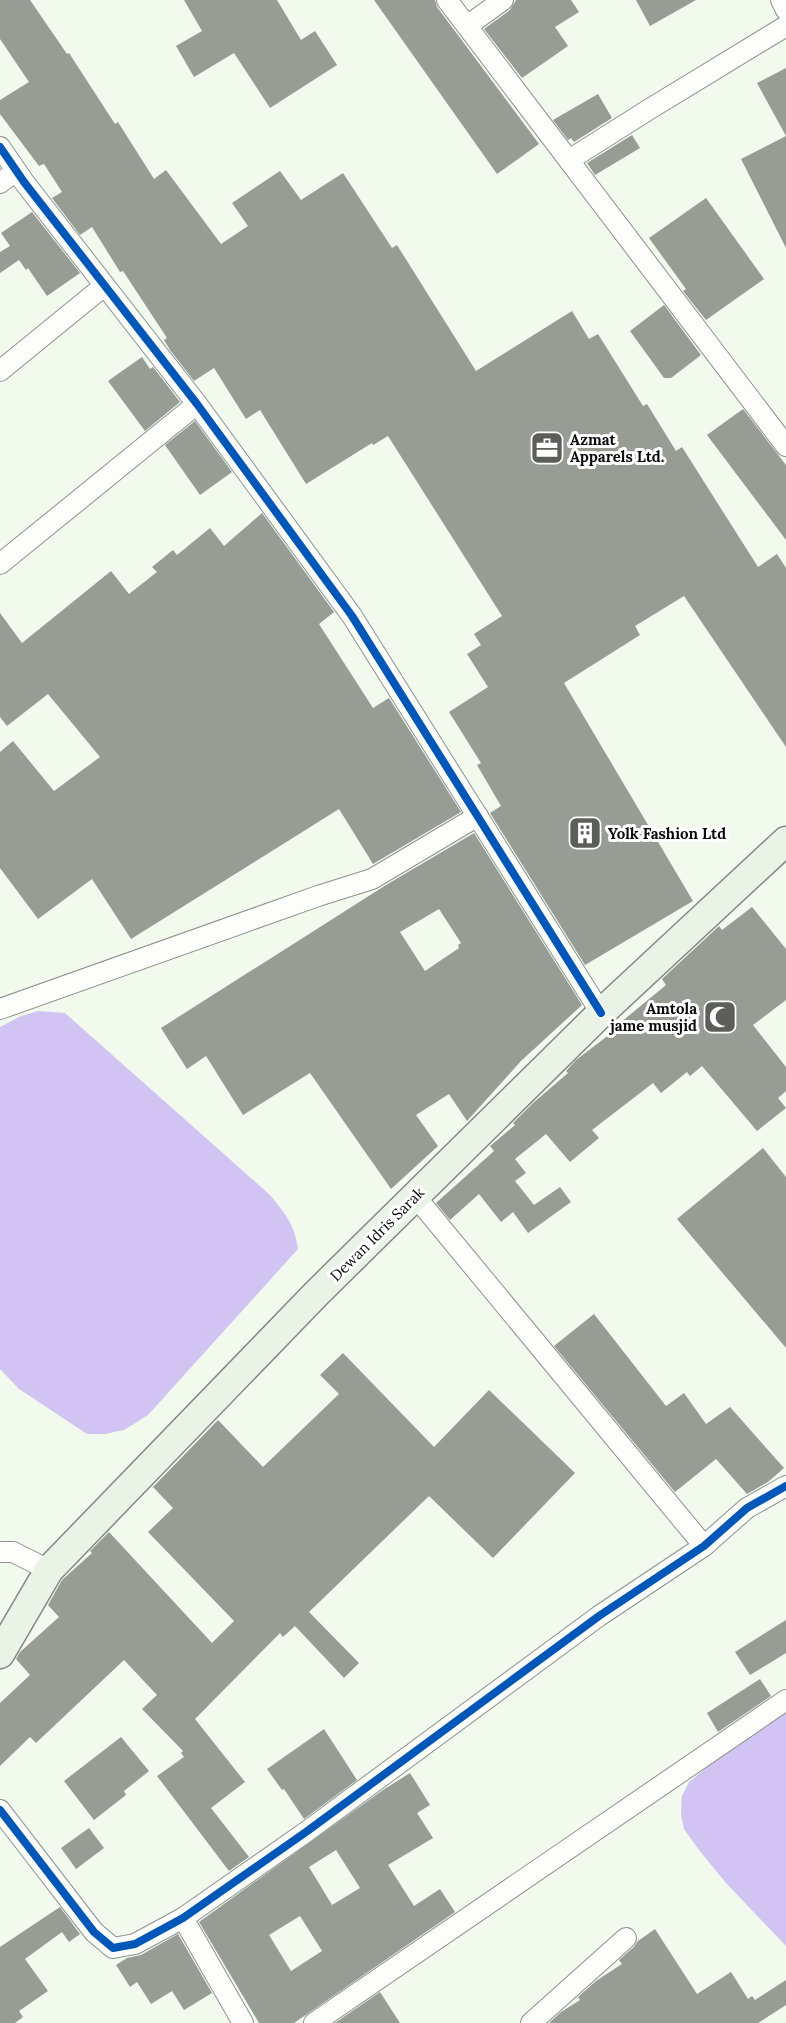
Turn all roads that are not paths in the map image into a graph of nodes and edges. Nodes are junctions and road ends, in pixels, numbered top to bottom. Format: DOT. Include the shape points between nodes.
graph roads {
  1 [pos="447,0"];
  2 [pos="502,0"];
  3 [pos="781,0"];
  4 [pos="786,10"];
  5 [pos="467,26"];
  6 [pos="786,26"];
  7 [pos="0,147"];
  8 [pos="569,160"];
  9 [pos="16,171"];
  10 [pos="0,183"];
  11 [pos="104,286"];
  12 [pos="0,371"];
  13 [pos="197,404"];
  14 [pos="786,446"];
  15 [pos="0,564"];
  16 [pos="478,816"];
  17 [pos="786,841"];
  18 [pos="0,1009"];
  19 [pos="601,1014"];
  20 [pos="416,1196"];
  21 [pos="786,1486"];
  22 [pos="704,1546"];
  23 [pos="0,1552"];
  24 [pos="49,1570"];
  25 [pos="0,1654"];
  26 [pos="786,1700"];
  27 [pos="0,1810"];
  28 [pos="183,1918"];
  29 [pos="626,1938"];
  30 [pos="243,2023"];
  31 [pos="314,2023"];
  32 [pos="531,2023"];
  1 -- 5 [label="street"];
  2 -- 5 [label="street"];
  3 -- 4 [label="street"];
  5 -- 8 [label="street"];
  6 -- 8 [label="street"];
  7 -- 9 [label="street"];
  8 -- 14 [label="street"];
  9 -- 10 [label="street"];
  9 -- 11 [label="street"];
  11 -- 12 [label="street"];
  11 -- 13 [label="street"];
  13 -- 15 [label="street"];
  13 -- 16 [label="street" via="352,616"];
  16 -- 18 [label="street" via="372,879"];
  16 -- 19 [label="street"];
  17 -- 19 [label="main road, Dewan Idris Sarak"];
  19 -- 20 [label="main road, Dewan Idris Sarak"];
  20 -- 22 [label="street"];
  20 -- 24 [label="main road, Dewan Idris Sarak"];
  21 -- 22 [label="street" via="747,1508"];
  22 -- 28 [label="street" via="598,1616"];
  23 -- 24 [label="street" via="13,1552"];
  24 -- 25 [label="main road, Dewan Idris Sarak"];
  26 -- 31 [label="street"];
  27 -- 28 [label="street" via="94,1932 113,1947 135,1944"];
  28 -- 30 [label="street"];
  29 -- 32 [label="street"];
}
